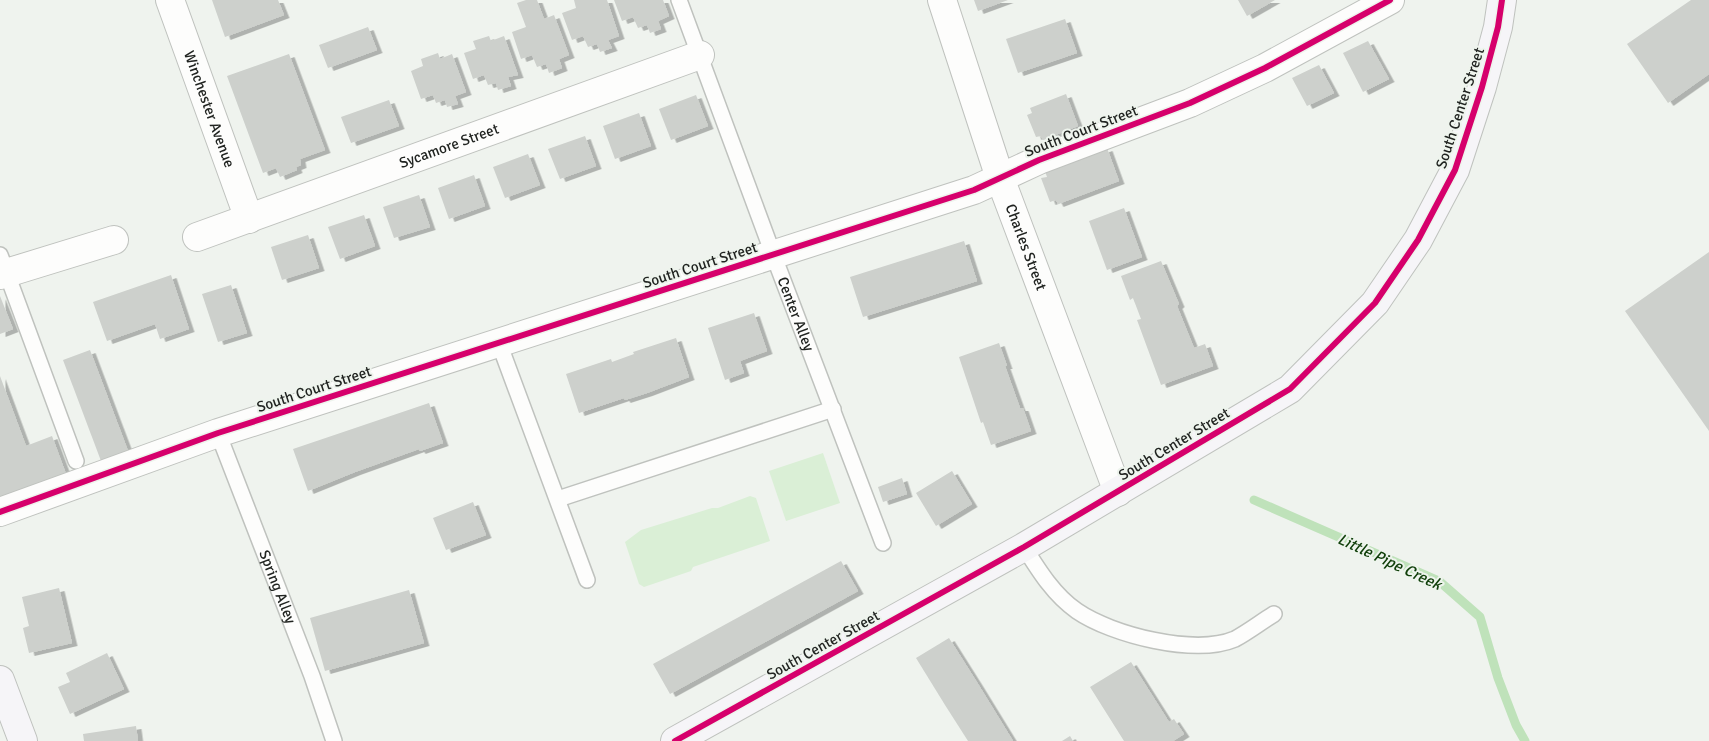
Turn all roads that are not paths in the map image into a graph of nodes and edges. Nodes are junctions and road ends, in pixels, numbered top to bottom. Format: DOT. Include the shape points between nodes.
graph roads {
  1 [pos="170,0"];
  2 [pos="679,0"];
  3 [pos="942,0"];
  4 [pos="1390,0"];
  5 [pos="1502,0"];
  6 [pos="700,55"];
  7 [pos="1000,178"];
  8 [pos="249,219"];
  9 [pos="197,237"];
  10 [pos="114,240"];
  11 [pos="773,254"];
  12 [pos="2,268"];
  13 [pos="499,343"];
  14 [pos="833,409"];
  15 [pos="218,433"];
  16 [pos="76,461"];
  17 [pos="1118,492"];
  18 [pos="558,499"];
  19 [pos="0,512"];
  20 [pos="883,543"];
  21 [pos="1024,547"];
  22 [pos="587,580"];
  23 [pos="1274,614"];
  24 [pos="0,680"];
  25 [pos="23,741"];
  26 [pos="334,741"];
  27 [pos="675,741"];
  1 -- 8 [label="street, Winchester Avenue"];
  2 -- 6 [label="lane, Center Alley"];
  3 -- 7 [label="street, Charles Street"];
  4 -- 7 [label="street, South Court Street" via="1265,68 1190,102"];
  5 -- 17 [label="street, South Center Street" via="1482,87 1455,170 1418,240 1375,303 1290,389"];
  6 -- 8 [label="street, Sycamore Street"];
  6 -- 11 [label="lane, Center Alley"];
  7 -- 11 [label="street, South Court Street" via="938,203"];
  7 -- 17 [label="street, Charles Street"];
  8 -- 9 [label="street, Sycamore Street"];
  10 -- 12 [label="street"];
  11 -- 13 [label="street, South Court Street"];
  11 -- 14 [label="lane, Center Alley"];
  12 -- 16 [label="lane"];
  13 -- 15 [label="street, South Court Street"];
  13 -- 18 [label="lane"];
  14 -- 18 [label="lane"];
  14 -- 20 [label="lane, Center Alley"];
  15 -- 19 [label="street, South Court Street"];
  15 -- 26 [label="lane, Spring Alley"];
  17 -- 21 [label="street, South Center Street"];
  18 -- 22 [label="lane"];
  21 -- 23 [label="lane" via="1056,593 1078,612 1111,629 1151,640 1196,646 1234,639"];
  21 -- 27 [label="street, South Center Street"];
  24 -- 25 [label="street"];
}
